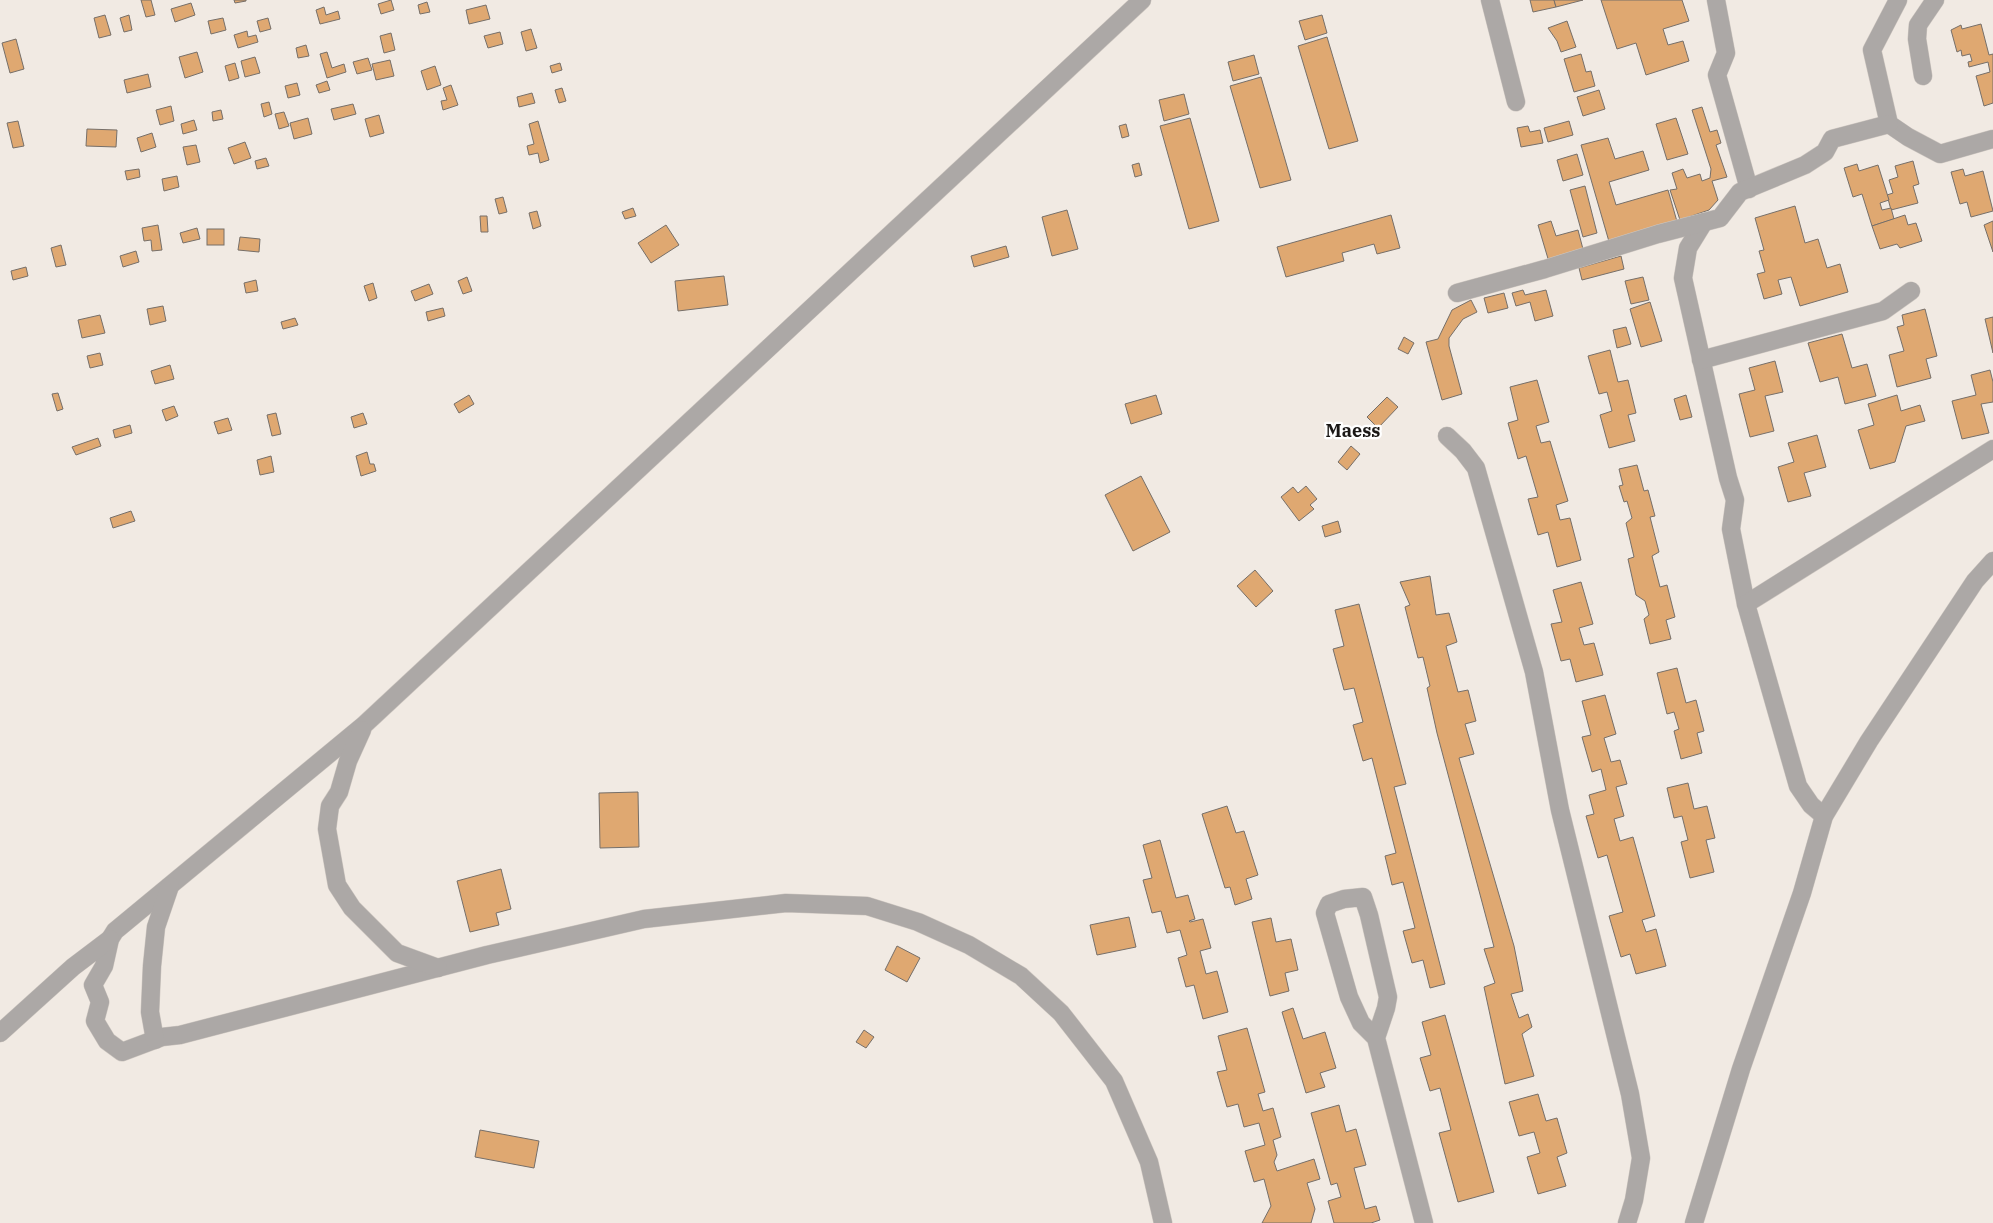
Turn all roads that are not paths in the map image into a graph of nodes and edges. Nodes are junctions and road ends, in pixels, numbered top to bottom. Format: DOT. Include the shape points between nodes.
graph roads {
  1 [pos="1142,0"];
  2 [pos="1490,0"];
  3 [pos="1716,0"];
  4 [pos="1898,0"];
  5 [pos="1935,0"];
  6 [pos="1923,76"];
  7 [pos="1516,102"];
  8 [pos="1889,124"];
  9 [pos="1993,139"];
  10 [pos="1749,188"];
  11 [pos="1704,222"];
  12 [pos="1911,291"];
  13 [pos="1457,293"];
  14 [pos="1701,360"];
  15 [pos="1447,436"];
  16 [pos="1993,449"];
  17 [pos="1993,561"];
  18 [pos="1746,604"];
  19 [pos="364,725"];
  20 [pos="1824,816"];
  21 [pos="170,886"];
  22 [pos="110,939"];
  23 [pos="438,968"];
  24 [pos="0,1033"];
  25 [pos="1376,1038"];
  26 [pos="155,1040"];
  27 [pos="1163,1223"];
  28 [pos="1424,1223"];
  29 [pos="1627,1223"];
  30 [pos="1694,1223"];
  1 -- 19 [label="street"];
  2 -- 7 [label="street"];
  3 -- 10 [label="street" via="1726,53 1717,75"];
  4 -- 8 [label="street" via="1872,50"];
  5 -- 6 [label="street" via="1918,25"];
  8 -- 9 [label="street" via="1940,154"];
  8 -- 10 [label="street" via="1832,139 1825,152 1805,165"];
  10 -- 11 [label="street" via="1740,192 1720,218"];
  11 -- 13 [label="street"];
  11 -- 14 [label="street" via="1688,248 1683,278"];
  12 -- 14 [label="street" via="1883,311"];
  14 -- 18 [label="street" via="1735,500 1732,529"];
  15 -- 29 [label="street" via="1464,451 1476,468 1534,672 1560,810 1633,1112 1640,1158"];
  16 -- 18 [label="street"];
  17 -- 20 [label="street" via="1975,581"];
  18 -- 20 [label="street" via="1798,786 1811,805"];
  19 -- 21 [label="street"];
  19 -- 23 [label="street" via="348,760 339,792 330,806 327,829 337,885 352,908 397,952"];
  20 -- 30 [label="street"];
  21 -- 22 [label="street"];
  21 -- 26 [label="street" via="156,927 152,966 150,1012"];
  22 -- 24 [label="street" via="73,967"];
  22 -- 26 [label="street" via="104,966 93,985 100,1002 95,1021 107,1041 122,1052"];
  23 -- 26 [label="street"];
  23 -- 27 [label="street" via="644,919 786,903 867,906 918,922 969,945 1021,976 1062,1013 1114,1081 1149,1162"];
  25 -- 25 [label="street" via="1388,997 1363,896 1344,899 1329,904 1325,913 1349,997 1361,1023"];
  25 -- 28 [label="street"];
}
